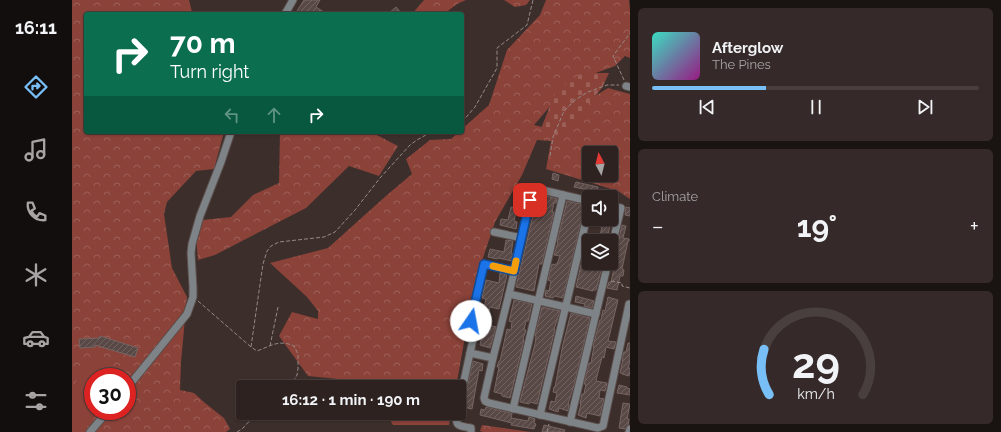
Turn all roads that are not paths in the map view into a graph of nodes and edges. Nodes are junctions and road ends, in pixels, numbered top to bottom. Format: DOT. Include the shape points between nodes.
graph roads {
  1 [pos="293,0"];
  2 [pos="286,12"];
  3 [pos="230,134"];
  4 [pos="563,195"];
  5 [pos="582,199"];
  6 [pos="618,207"];
  7 [pos="618,221"];
  8 [pos="585,226"];
  9 [pos="494,232"];
  10 [pos="522,238"];
  11 [pos="606,270"];
  12 [pos="514,271"];
  13 [pos="509,294"];
  14 [pos="538,301"];
  15 [pos="630,304"];
  16 [pos="566,308"];
  17 [pos="596,314"];
  18 [pos="470,353"];
  19 [pos="493,358"];
  20 [pos="136,377"];
  21 [pos="464,380"];
  22 [pos="513,409"];
  23 [pos="540,415"];
  24 [pos="100,420"];
  25 [pos="456,420"];
  26 [pos="570,422"];
  27 [pos="602,429"];
  28 [pos="90,432"];
  29 [pos="471,432"];
  1 -- 2 [label="street"];
  3 -- 20 [label="street" via="192,244 193,296 187,314"];
  4 -- 5 [label="street"];
  4 -- 10 [label="street" via="542,190 540,202 530,200"];
  4 -- 14 [label="street"];
  6 -- 7 [label="street" via="621,208"];
  8 -- 16 [label="street"];
  9 -- 10 [label="street"];
  10 -- 12 [label="street"];
  11 -- 17 [label="street"];
  12 -- 13 [label="street"];
  12 -- 18 [label="street" via="484,264 469,331 474,339"];
  13 -- 14 [label="street"];
  13 -- 19 [label="street"];
  14 -- 16 [label="street"];
  14 -- 22 [label="street"];
  15 -- 27 [label="street"];
  16 -- 17 [label="street"];
  16 -- 23 [label="street"];
  17 -- 26 [label="street"];
  18 -- 19 [label="street"];
  18 -- 21 [label="street"];
  19 -- 22 [label="street" via="485,401"];
  22 -- 23 [label="street"];
  23 -- 26 [label="street"];
  24 -- 28 [label="street"];
  25 -- 29 [label="street" via="457,424 471,428"];
  26 -- 27 [label="street"];
}
